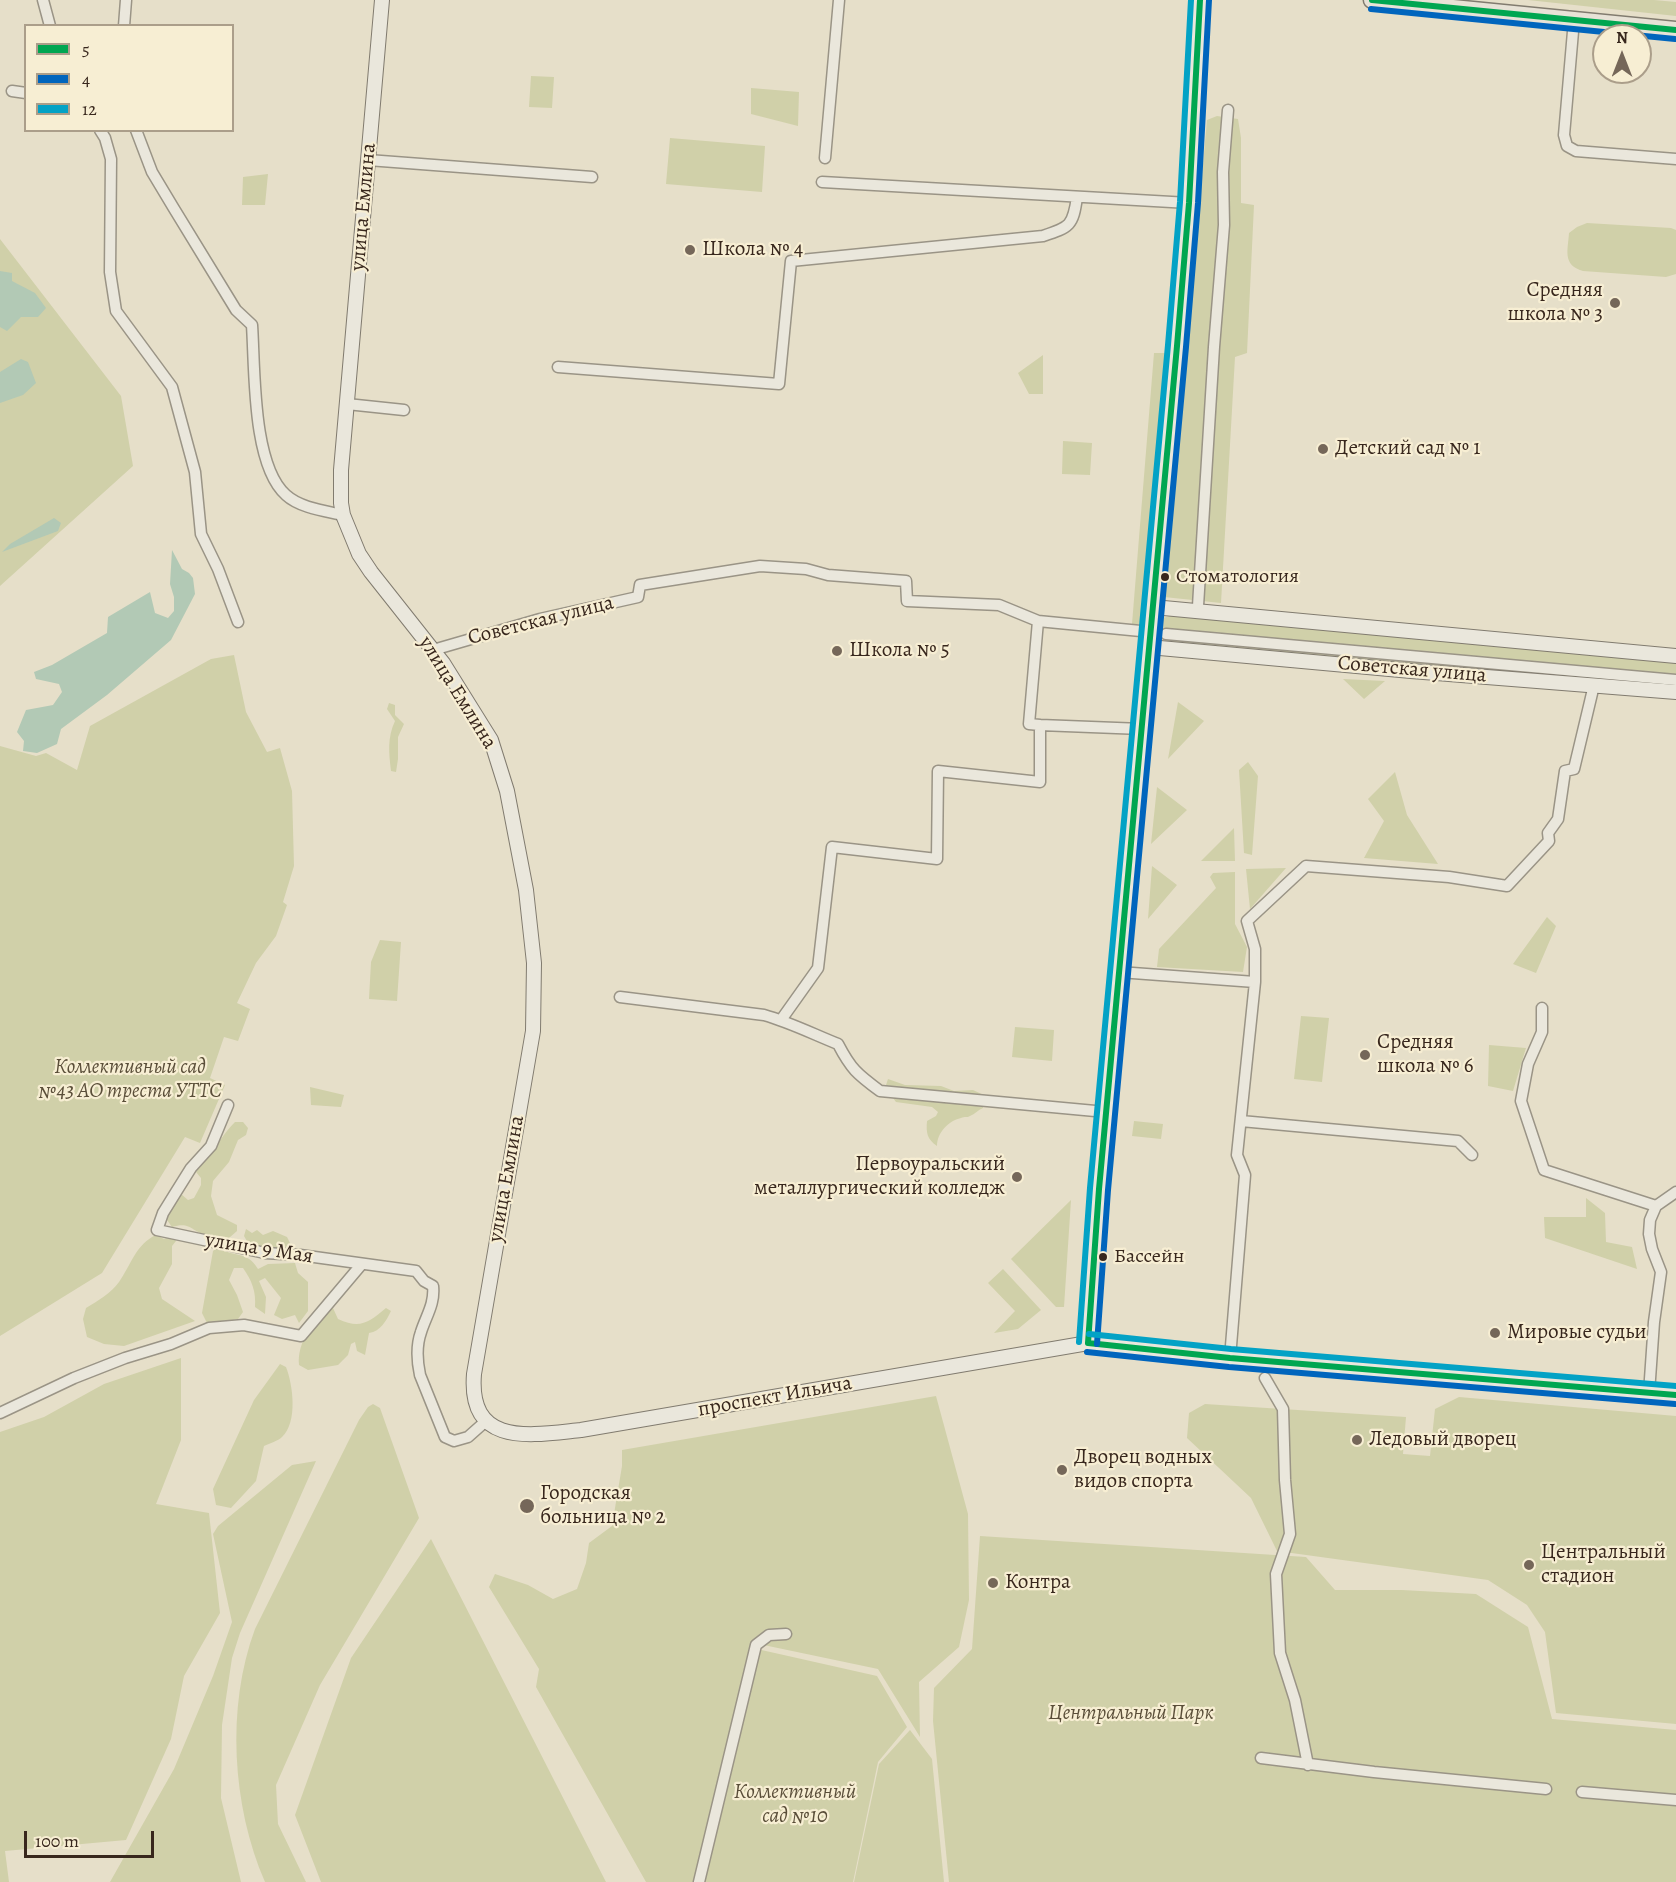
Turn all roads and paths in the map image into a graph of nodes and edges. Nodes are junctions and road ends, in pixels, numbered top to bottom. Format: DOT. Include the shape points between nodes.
graph roads {
  1 [pos="43,0"];
  2 [pos="126,0"];
  3 [pos="382,0"];
  4 [pos="839,0"];
  5 [pos="1200,0"];
  6 [pos="1372,0"];
  7 [pos="1574,20"];
  8 [pos="49,24"];
  9 [pos="124,24"];
  10 [pos="1676,30"];
  11 [pos="12,91"];
  12 [pos="24,93"];
  13 [pos="1228,111"];
  14 [pos="101,132"];
  15 [pos="137,132"];
  16 [pos="825,158"];
  17 [pos="1676,159"];
  18 [pos="368,160"];
  19 [pos="592,177"];
  20 [pos="822,183"];
  21 [pos="1077,197"];
  22 [pos="1189,203"];
  23 [pos="558,367"];
  24 [pos="346,404"];
  25 [pos="404,410"];
  26 [pos="343,515"];
  27 [pos="1198,606"];
  28 [pos="1153,607"];
  29 [pos="1038,621"];
  30 [pos="238,622"];
  31 [pos="1151,632"];
  32 [pos="1167,634"];
  33 [pos="1149,647"];
  34 [pos="433,650"];
  35 [pos="1676,656"];
  36 [pos="1676,680"];
  37 [pos="1594,685"];
  38 [pos="1676,692"];
  39 [pos="1040,725"];
  40 [pos="1142,729"];
  41 [pos="1119,972"];
  42 [pos="1255,982"];
  43 [pos="620,998"];
  44 [pos="1542,1008"];
  45 [pos="781,1020"];
  46 [pos="228,1105"];
  47 [pos="1106,1112"];
  48 [pos="1241,1121"];
  49 [pos="1472,1155"];
  50 [pos="1676,1192"];
  51 [pos="1656,1206"];
  52 [pos="361,1265"];
  53 [pos="1088,1342"];
  54 [pos="1230,1358"];
  55 [pos="1265,1378"];
  56 [pos="1649,1393"];
  57 [pos="1676,1395"];
  58 [pos="0,1413"];
  59 [pos="486,1421"];
  60 [pos="786,1634"];
  61 [pos="1261,1758"];
  62 [pos="1308,1764"];
  63 [pos="1546,1788"];
  64 [pos="1582,1792"];
  65 [pos="1676,1800"];
  66 [pos="699,1882"];
  1 -- 8 [label="street"];
  2 -- 9 [label="street"];
  3 -- 18 [label="street, улица Емлина"];
  4 -- 16 [label="street"];
  5 -- 22 [label="street"];
  6 -- 7 [label="main road"];
  7 -- 10 [label="main road"];
  7 -- 17 [label="street" via="1564,135 1567,146 1576,151"];
  11 -- 12 [label="street"];
  13 -- 27 [label="street"];
  14 -- 30 [label="street" via="111,159 110,272 116,311 172,387 195,472 201,534"];
  15 -- 26 [label="street" via="152,172 236,310 252,325 258,429 273,479 287,496"];
  18 -- 19 [label="street"];
  18 -- 24 [label="street, улица Емлина"];
  20 -- 21 [label="street"];
  21 -- 22 [label="street"];
  21 -- 23 [label="street" via="1075,217 1065,229 1043,236 791,261 779,384"];
  22 -- 28 [label="street"];
  24 -- 25 [label="street"];
  24 -- 26 [label="street, улица Емлина" via="340,480"];
  26 -- 34 [label="street, улица Емлина" via="365,563"];
  28 -- 31 [label="street"];
  28 -- 35 [label="street, Советская улица"];
  29 -- 31 [label="street"];
  29 -- 34 [label="street, Советская улица" via="999,605 907,601 906,581 760,566 640,585 638,597 540,619"];
  29 -- 39 [label="street" via="1029,724"];
  31 -- 33 [label="street"];
  32 -- 36 [label="street"];
  33 -- 37 [label="street, Советская улица"];
  33 -- 40 [label="street"];
  34 -- 59 [label="street, улица Емлина" via="482,722 497,756 526,890 534,963 533,1031 474,1374 475,1401"];
  37 -- 38 [label="street, Советская улица"];
  37 -- 42 [label="street" via="1574,769 1564,771 1558,819 1548,833 1549,841 1507,886 1438,876 1306,866 1247,921 1255,949"];
  39 -- 40 [label="street"];
  39 -- 45 [label="street" via="1040,782 938,771 937,859 832,847 818,968"];
  40 -- 41 [label="street"];
  41 -- 42 [label="street"];
  41 -- 47 [label="street"];
  42 -- 48 [label="street"];
  43 -- 45 [label="street"];
  44 -- 51 [label="street" via="1542,1032 1528,1064 1521,1101 1544,1170"];
  45 -- 47 [label="street" via="838,1044 850,1066 880,1091"];
  46 -- 52 [label="street, улица 9 Мая" via="211,1146 186,1176 157,1230 265,1253"];
  47 -- 53 [label="street"];
  48 -- 49 [label="street" via="1458,1141"];
  48 -- 54 [label="street" via="1237,1155 1245,1175"];
  50 -- 51 [label="street"];
  51 -- 56 [label="street" via="1649,1234 1661,1272"];
  52 -- 58 [label="street" via="301,1336 244,1325 209,1328 74,1378"];
  52 -- 59 [label="street, улица 9 Мая" via="416,1271 433,1286 433,1302 417,1352 420,1375 433,1409 445,1437 454,1441 468,1437"];
  53 -- 54 [label="street, проспект Ильича"];
  53 -- 59 [label="street, проспект Ильича" via="582,1430 518,1435 501,1431"];
  54 -- 56 [label="street, проспект Ильича"];
  55 -- 62 [label="street" via="1283,1410 1290,1533 1276,1574 1280,1653 1295,1700"];
  56 -- 57 [label="street, проспект Ильича"];
  60 -- 66 [label="street" via="769,1635 756,1645"];
  61 -- 62 [label="street"];
  62 -- 63 [label="street"];
  64 -- 65 [label="street"];
}
